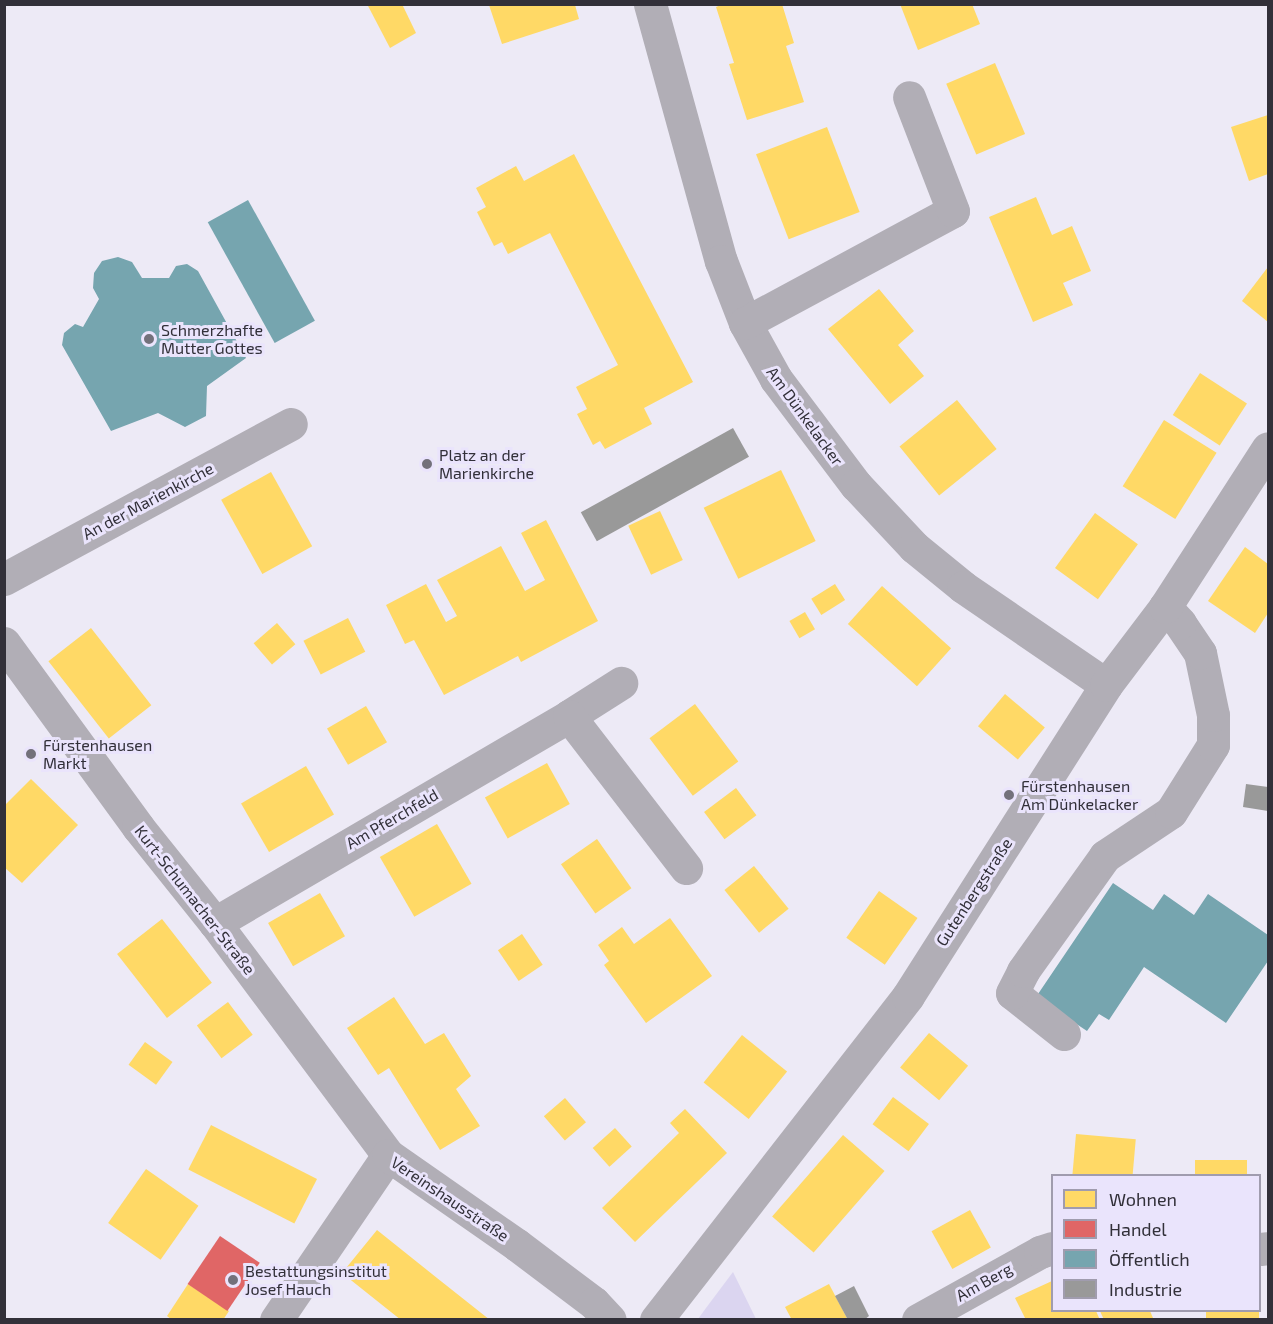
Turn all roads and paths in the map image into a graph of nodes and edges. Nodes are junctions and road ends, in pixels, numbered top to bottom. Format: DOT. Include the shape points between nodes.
graph roads {
  1 [pos="650,4"];
  2 [pos="909,97"];
  3 [pos="745,323"];
  4 [pos="291,424"];
  5 [pos="1269,448"];
  6 [pos="4,579"];
  7 [pos="1165,607"];
  8 [pos="4,643"];
  9 [pos="621,683"];
  10 [pos="1106,685"];
  11 [pos="569,716"];
  12 [pos="686,868"];
  13 [pos="215,922"];
  14 [pos="1064,1034"];
  15 [pos="388,1155"];
  16 [pos="1051,1249"];
  17 [pos="276,1320"];
  18 [pos="610,1320"];
  19 [pos="656,1320"];
  20 [pos="918,1320"];
  1 -- 3 [label="street, Am Dünkelacker" via="702,201"];
  2 -- 3 [label="street" via="953,211"];
  3 -- 10 [label="street, Am Dünkelacker" via="776,379 856,485 914,547 963,587"];
  4 -- 6 [label="street, An der Marienkirche"];
  5 -- 7 [label="street, Gutenbergstraße"];
  7 -- 10 [label="street, Gutenbergstraße"];
  7 -- 14 [label="street" via="1200,653 1213,715 1213,745 1171,812 1104,856 1023,971 1012,993"];
  8 -- 13 [label="street, Kurt-Schumacher-Straße" via="138,827"];
  9 -- 11 [label="street, Am Pferchfeld"];
  10 -- 19 [label="street, Gutenbergstraße" via="908,996"];
  11 -- 12 [label="street"];
  11 -- 13 [label="street, Am Pferchfeld"];
  13 -- 15 [label="street, Kurt-Schumacher-Straße"];
  15 -- 17 [label="street, Vereinshausstraße"];
  15 -- 18 [label="street, Vereinshausstraße" via="518,1245 594,1303"];
  16 -- 20 [label="street, Am Berg"];
}
